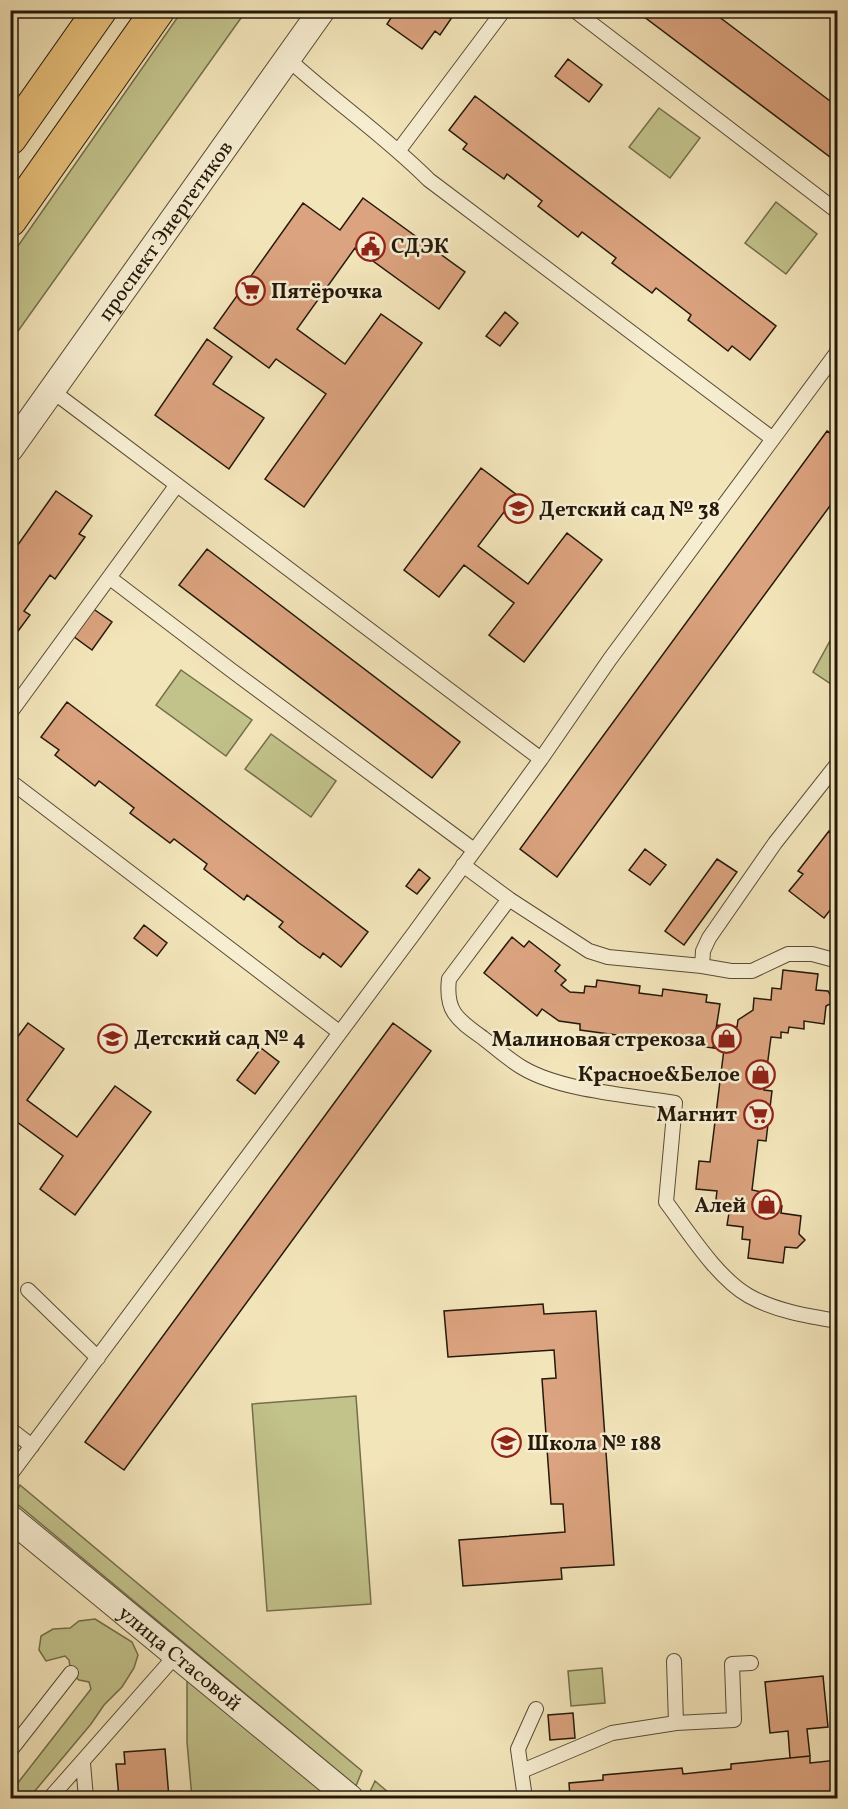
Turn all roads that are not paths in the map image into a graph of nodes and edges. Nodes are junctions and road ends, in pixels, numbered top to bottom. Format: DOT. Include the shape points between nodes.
graph roads {
  1 [pos="100,10"];
  2 [pos="158,10"];
  3 [pos="322,10"];
  4 [pos="504,10"];
  5 [pos="574,10"];
  6 [pos="288,59"];
  7 [pos="10,138"];
  8 [pos="399,150"];
  9 [pos="837,212"];
  10 [pos="10,220"];
  11 [pos="837,351"];
  12 [pos="51,390"];
  13 [pos="14,436"];
  14 [pos="773,439"];
  15 [pos="176,486"];
  16 [pos="110,578"];
  17 [pos="10,713"];
  18 [pos="541,759"];
  19 [pos="837,763"];
  20 [pos="10,781"];
  21 [pos="474,850"];
  22 [pos="463,865"];
  23 [pos="509,899"];
  24 [pos="837,961"];
  25 [pos="702,966"];
  26 [pos="339,1032"];
  27 [pos="28,1290"];
  28 [pos="837,1321"];
  29 [pos="98,1358"];
  30 [pos="10,1429"];
  31 [pos="33,1446"];
  32 [pos="10,1475"];
  33 [pos="10,1518"];
  34 [pos="177,1654"];
  35 [pos="674,1661"];
  36 [pos="752,1663"];
  37 [pos="71,1673"];
  38 [pos="536,1710"];
  39 [pos="676,1723"];
  40 [pos="10,1751"];
  41 [pos="83,1763"];
  42 [pos="522,1771"];
  43 [pos="50,1798"];
  44 [pos="86,1798"];
  45 [pos="350,1798"];
  46 [pos="525,1798"];
  1 -- 7 [label="main road"];
  2 -- 10 [label="main road"];
  3 -- 6 [label="street, проспект Энергетиков"];
  4 -- 8 [label="lane"];
  5 -- 9 [label="lane"];
  6 -- 8 [label="lane"];
  6 -- 12 [label="street, проспект Энергетиков"];
  8 -- 14 [label="lane" via="429,180"];
  11 -- 14 [label="lane"];
  12 -- 13 [label="street, проспект Энергетиков"];
  12 -- 15 [label="lane"];
  14 -- 18 [label="lane"];
  15 -- 16 [label="lane"];
  15 -- 18 [label="lane"];
  16 -- 17 [label="lane"];
  16 -- 21 [label="lane"];
  18 -- 21 [label="lane"];
  19 -- 25 [label="lane" via="709,938"];
  20 -- 26 [label="lane"];
  21 -- 22 [label="lane"];
  22 -- 23 [label="lane"];
  22 -- 26 [label="lane"];
  23 -- 25 [label="lane" via="589,951 608,957"];
  23 -- 28 [label="lane" via="450,979 447,995 451,1010 524,1068 559,1083 675,1103 666,1202 693,1239 728,1280 749,1296 790,1313"];
  24 -- 25 [label="lane" via="812,954 788,954 752,971"];
  26 -- 29 [label="lane"];
  27 -- 29 [label="lane"];
  29 -- 31 [label="lane"];
  30 -- 31 [label="lane"];
  31 -- 32 [label="lane"];
  33 -- 34 [label="street, улица Стасовой"];
  34 -- 41 [label="lane"];
  34 -- 45 [label="street, улица Стасовой"];
  35 -- 39 [label="lane"];
  36 -- 39 [label="lane" via="732,1664 734,1720"];
  37 -- 40 [label="lane"];
  38 -- 42 [label="lane" via="518,1749"];
  39 -- 42 [label="lane" via="612,1734"];
  41 -- 43 [label="lane"];
  41 -- 44 [label="lane"];
  42 -- 46 [label="lane"];
}
